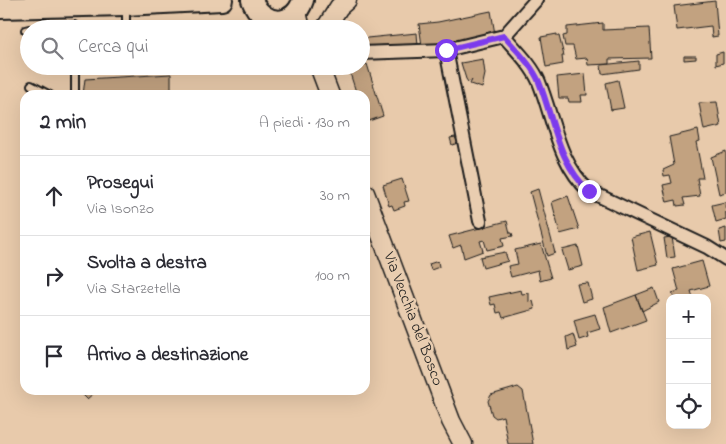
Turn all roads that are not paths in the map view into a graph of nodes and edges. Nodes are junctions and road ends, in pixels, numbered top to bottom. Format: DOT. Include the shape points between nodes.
graph roads {
  1 [pos="223,0"];
  2 [pos="347,0"];
  3 [pos="536,0"];
  4 [pos="253,4"];
  5 [pos="125,5"];
  6 [pos="0,8"];
  7 [pos="298,14"];
  8 [pos="74,20"];
  9 [pos="126,20"];
  10 [pos="271,20"];
  11 [pos="277,20"];
  12 [pos="330,20"];
  13 [pos="504,36"];
  14 [pos="446,50"];
  15 [pos="370,53"];
  16 [pos="74,75"];
  17 [pos="322,75"];
  18 [pos="31,85"];
  19 [pos="40,90"];
  20 [pos="75,90"];
  21 [pos="328,90"];
  22 [pos="370,206"];
  23 [pos="480,221"];
  24 [pos="726,259"];
  25 [pos="463,444"];
  1 -- 4 [label="main road"];
  1 -- 5 [label="main road"];
  2 -- 12 [label="main road"];
  3 -- 13 [label="street"];
  4 -- 10 [label="main road" via="259,14"];
  5 -- 8 [label="main road"];
  5 -- 9 [label="lane"];
  6 -- 8 [label="main road"];
  7 -- 11 [label="main road"];
  13 -- 14 [label="street"];
  13 -- 24 [label="street" via="539,82 567,164 581,184 589,191"];
  14 -- 15 [label="street"];
  14 -- 23 [label="street"];
  16 -- 20 [label="lane"];
  17 -- 21 [label="main road"];
  18 -- 19 [label="lane"];
  22 -- 25 [label="main road, Via Vecchia del Bosco"];
}
